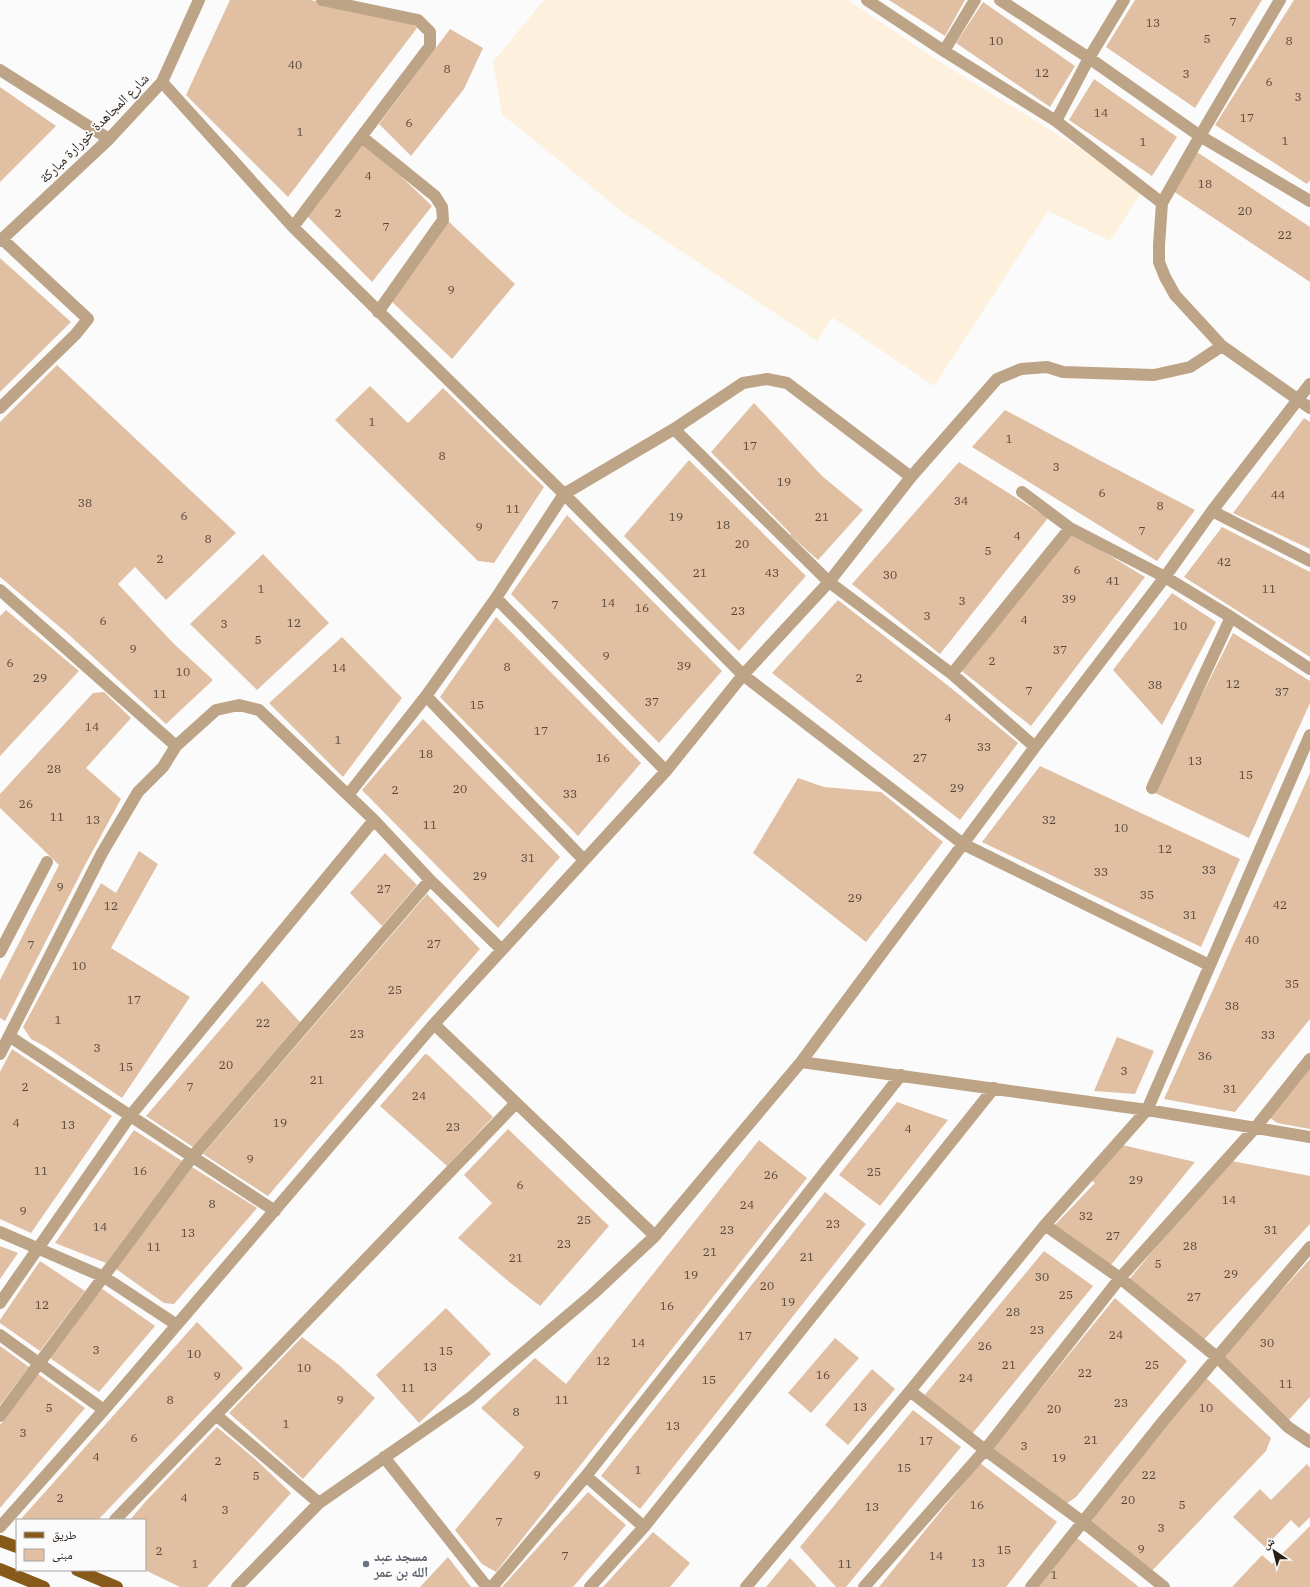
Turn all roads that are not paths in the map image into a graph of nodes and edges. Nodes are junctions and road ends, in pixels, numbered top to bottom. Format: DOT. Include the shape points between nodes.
graph roads {
  1 [pos="199,0"];
  2 [pos="322,0"];
  3 [pos="867,0"];
  4 [pos="975,0"];
  5 [pos="1000,0"];
  6 [pos="1124,0"];
  7 [pos="1280,0"];
  8 [pos="944,51"];
  9 [pos="1089,58"];
  10 [pos="0,70"];
  11 [pos="162,82"];
  12 [pos="1056,121"];
  13 [pos="1200,136"];
  14 [pos="362,137"];
  15 [pos="108,139"];
  16 [pos="1310,201"];
  17 [pos="1162,203"];
  18 [pos="293,227"];
  19 [pos="1,240"];
  20 [pos="378,312"];
  21 [pos="1222,346"];
  22 [pos="1310,384"];
  23 [pos="1298,400"];
  24 [pos="0,408"];
  25 [pos="1310,408"];
  26 [pos="674,429"];
  27 [pos="911,476"];
  28 [pos="1022,492"];
  29 [pos="564,494"];
  30 [pos="1212,511"];
  31 [pos="1070,528"];
  32 [pos="1310,561"];
  33 [pos="1165,577"];
  34 [pos="829,582"];
  35 [pos="1,592"];
  36 [pos="496,598"];
  37 [pos="1231,617"];
  38 [pos="1310,670"];
  39 [pos="952,674"];
  40 [pos="743,675"];
  41 [pos="426,696"];
  42 [pos="1310,735"];
  43 [pos="176,746"];
  44 [pos="1035,747"];
  45 [pos="666,771"];
  46 [pos="1152,788"];
  47 [pos="348,795"];
  48 [pos="374,820"];
  49 [pos="963,844"];
  50 [pos="584,860"];
  51 [pos="46,862"];
  52 [pos="430,880"];
  53 [pos="502,950"];
  54 [pos="0,952"];
  55 [pos="1209,965"];
  56 [pos="434,1024"];
  57 [pos="9,1036"];
  58 [pos="0,1054"];
  59 [pos="1310,1059"];
  60 [pos="801,1062"];
  61 [pos="901,1075"];
  62 [pos="994,1088"];
  63 [pos="516,1103"];
  64 [pos="1147,1110"];
  65 [pos="130,1116"];
  66 [pos="1256,1128"];
  67 [pos="1310,1137"];
  68 [pos="193,1156"];
  69 [pos="275,1211"];
  70 [pos="1045,1225"];
  71 [pos="0,1232"];
  72 [pos="655,1236"];
  73 [pos="1310,1247"];
  74 [pos="38,1248"];
  75 [pos="104,1277"];
  76 [pos="1120,1278"];
  77 [pos="0,1303"];
  78 [pos="177,1325"];
  79 [pos="0,1335"];
  80 [pos="1218,1358"];
  81 [pos="39,1363"];
  82 [pos="910,1391"];
  83 [pos="104,1410"];
  84 [pos="216,1415"];
  85 [pos="0,1416"];
  86 [pos="1309,1438"];
  87 [pos="985,1450"];
  88 [pos="384,1457"];
  89 [pos="586,1476"];
  90 [pos="320,1503"];
  91 [pos="117,1519"];
  92 [pos="1083,1522"];
  93 [pos="0,1526"];
  94 [pos="644,1527"];
  95 [pos="0,1541"];
  96 [pos="16,1547"];
  97 [pos="0,1569"];
  98 [pos="79,1571"];
  99 [pos="30,1584"];
  100 [pos="44,1587"];
  101 [pos="117,1587"];
  102 [pos="237,1587"];
  103 [pos="488,1587"];
  104 [pos="492,1587"];
  105 [pos="590,1587"];
  106 [pos="746,1587"];
  107 [pos="864,1587"];
  108 [pos="1031,1587"];
  109 [pos="1164,1587"];
  1 -- 11 [label="street, شارع المجاهدة خورارة مباركة"];
  2 -- 14 [label="street" via="418,20 430,32 430,46"];
  3 -- 8 [label="street"];
  4 -- 8 [label="street"];
  5 -- 9 [label="street"];
  6 -- 9 [label="street"];
  7 -- 13 [label="street"];
  8 -- 12 [label="street"];
  9 -- 12 [label="street"];
  9 -- 13 [label="street"];
  10 -- 15 [label="street"];
  11 -- 15 [label="street, شارع المجاهدة خورارة مباركة"];
  11 -- 18 [label="street"];
  12 -- 17 [label="street"];
  13 -- 16 [label="street"];
  13 -- 17 [label="street"];
  14 -- 18 [label="street"];
  14 -- 20 [label="street" via="435,196 442,207 443,220"];
  15 -- 19 [label="street, شارع المجاهدة خورارة مباركة"];
  17 -- 21 [label="street" via="1159,256 1165,277 1175,295"];
  18 -- 20 [label="street"];
  19 -- 24 [label="street" via="88,319 75,335"];
  20 -- 29 [label="street"];
  21 -- 23 [label="street"];
  21 -- 27 [label="street" via="1190,367 1154,375 1064,372 1047,367 1021,369 997,379"];
  22 -- 23 [label="street"];
  23 -- 25 [label="street"];
  23 -- 30 [label="street"];
  26 -- 27 [label="street" via="743,383 767,379 787,383"];
  26 -- 29 [label="street"];
  26 -- 34 [label="street"];
  27 -- 34 [label="street"];
  28 -- 31 [label="street"];
  29 -- 36 [label="street"];
  29 -- 40 [label="street"];
  30 -- 32 [label="street"];
  30 -- 33 [label="street"];
  31 -- 33 [label="street"];
  31 -- 39 [label="street"];
  33 -- 37 [label="street"];
  33 -- 44 [label="street"];
  34 -- 39 [label="street"];
  34 -- 40 [label="street"];
  35 -- 43 [label="street"];
  36 -- 41 [label="street"];
  36 -- 45 [label="street"];
  37 -- 38 [label="street"];
  37 -- 46 [label="street"];
  39 -- 44 [label="street"];
  40 -- 45 [label="street"];
  40 -- 49 [label="street"];
  41 -- 47 [label="street"];
  41 -- 50 [label="street"];
  42 -- 55 [label="street"];
  43 -- 47 [label="street" via="216,710 239,705 259,710"];
  43 -- 57 [label="street" via="163,767 138,792 102,853"];
  44 -- 49 [label="street"];
  45 -- 50 [label="street"];
  47 -- 48 [label="street"];
  48 -- 52 [label="street"];
  48 -- 65 [label="street"];
  49 -- 55 [label="street"];
  49 -- 60 [label="street"];
  50 -- 53 [label="street"];
  51 -- 54 [label="street"];
  52 -- 53 [label="street"];
  52 -- 68 [label="street"];
  53 -- 56 [label="street"];
  55 -- 64 [label="street"];
  56 -- 63 [label="street"];
  56 -- 69 [label="street"];
  57 -- 58 [label="street"];
  57 -- 65 [label="street"];
  59 -- 66 [label="street"];
  60 -- 61 [label="street"];
  60 -- 72 [label="street"];
  61 -- 62 [label="street"];
  61 -- 89 [label="street"];
  62 -- 64 [label="street"];
  62 -- 94 [label="street"];
  63 -- 72 [label="street"];
  63 -- 84 [label="street"];
  64 -- 66 [label="street"];
  64 -- 70 [label="street"];
  65 -- 68 [label="street"];
  65 -- 74 [label="street"];
  66 -- 67 [label="street"];
  66 -- 76 [label="street"];
  68 -- 69 [label="street"];
  68 -- 75 [label="street"];
  69 -- 78 [label="street"];
  70 -- 76 [label="street"];
  70 -- 82 [label="street"];
  71 -- 74 [label="street"];
  72 -- 88 [label="street" via="517,1360 470,1398"];
  73 -- 80 [label="street"];
  74 -- 75 [label="street"];
  74 -- 77 [label="street"];
  75 -- 78 [label="street"];
  75 -- 81 [label="street"];
  76 -- 80 [label="street"];
  76 -- 87 [label="street"];
  78 -- 83 [label="street"];
  79 -- 81 [label="street"];
  80 -- 86 [label="street" via="1288,1427"];
  80 -- 92 [label="street" via="1164,1420"];
  81 -- 83 [label="street"];
  81 -- 85 [label="street"];
  82 -- 87 [label="street"];
  82 -- 106 [label="street"];
  83 -- 93 [label="street"];
  84 -- 90 [label="street"];
  84 -- 91 [label="street"];
  87 -- 92 [label="street"];
  87 -- 107 [label="street"];
  88 -- 90 [label="street"];
  88 -- 103 [label="street"];
  89 -- 94 [label="street"];
  89 -- 104 [label="street"];
  90 -- 102 [label="street"];
  92 -- 108 [label="street"];
  92 -- 109 [label="street"];
  94 -- 105 [label="street"];
  95 -- 96 [label="main road"];
  97 -- 99 [label="main road"];
  98 -- 101 [label="main road"];
  99 -- 100 [label="main road"];
}
